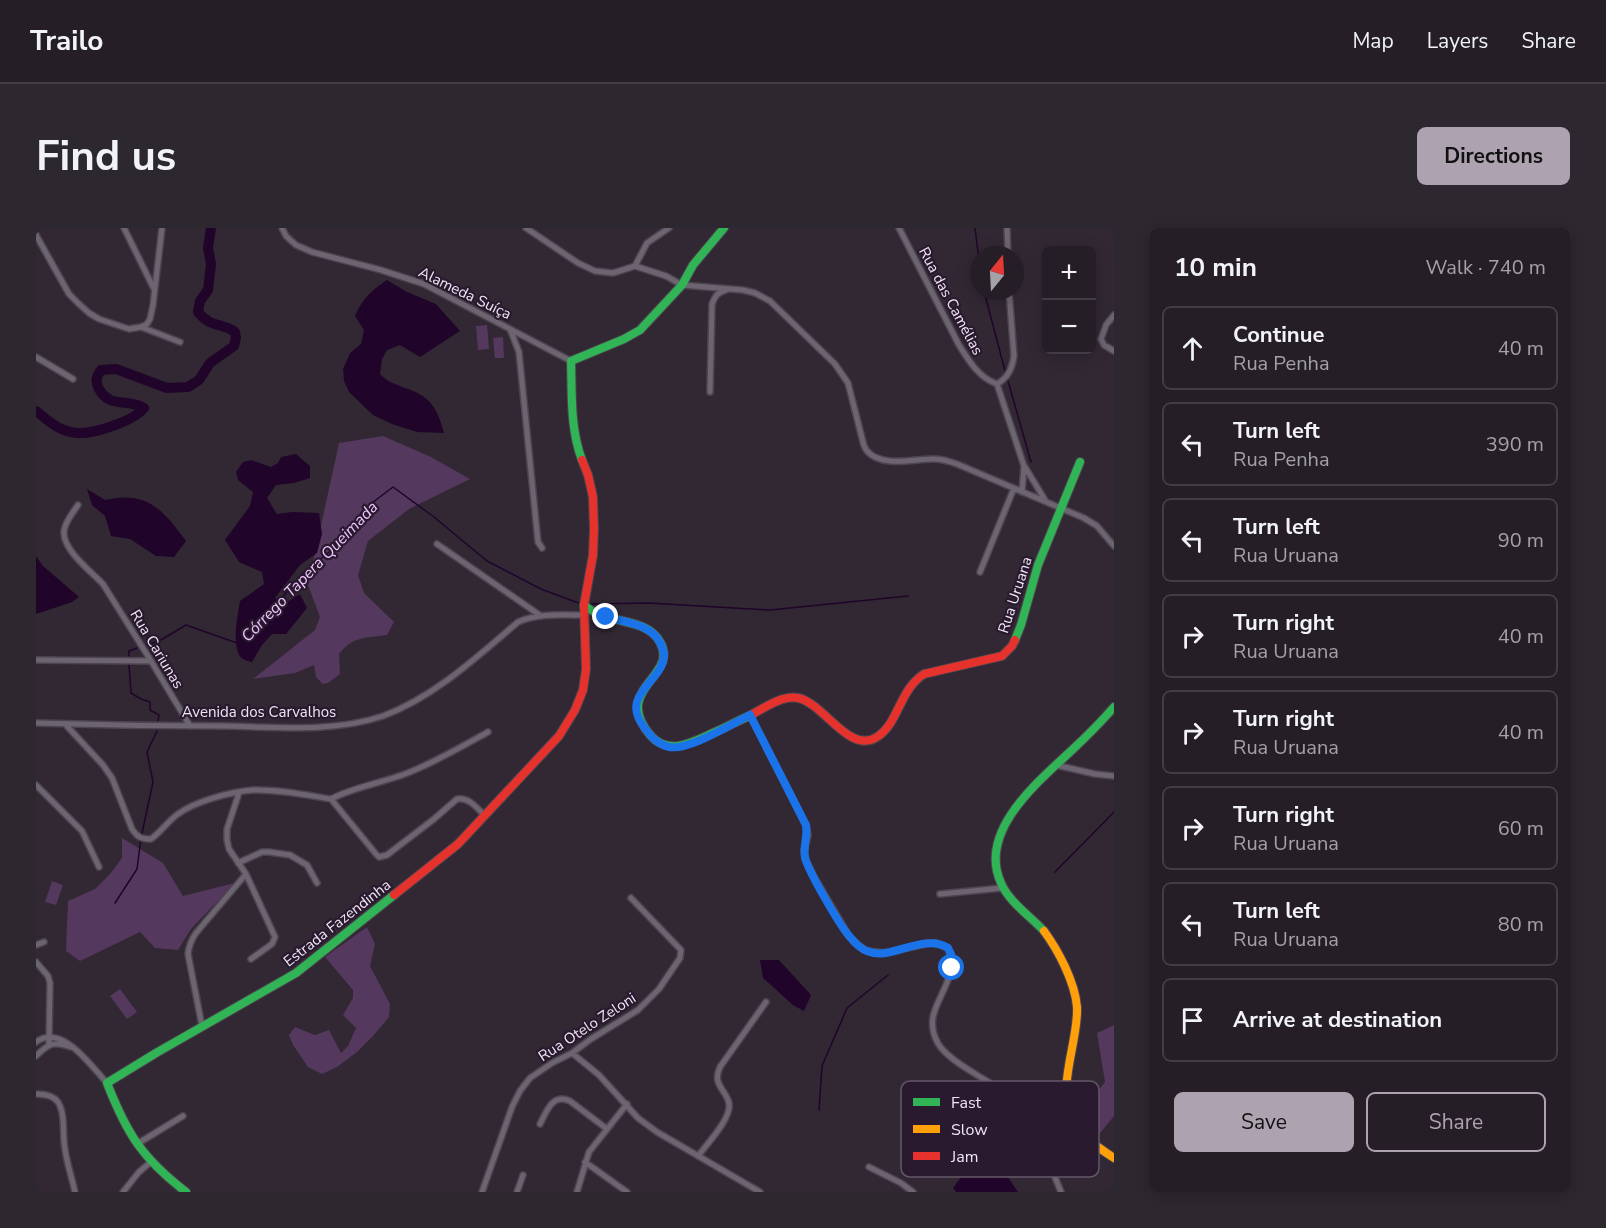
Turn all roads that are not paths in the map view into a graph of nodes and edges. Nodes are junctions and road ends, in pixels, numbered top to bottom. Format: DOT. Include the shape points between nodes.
graph roads {
  1 [pos="124,228"];
  2 [pos="162,228"];
  3 [pos="282,228"];
  4 [pos="526,228"];
  5 [pos="669,228"];
  6 [pos="724,228"];
  7 [pos="899,228"];
  8 [pos="1007,228"];
  9 [pos="36,235"];
  10 [pos="1008,246"];
  11 [pos="635,266"];
  12 [pos="682,285"];
  13 [pos="731,289"];
  14 [pos="154,290"];
  15 [pos="1010,300"];
  16 [pos="1114,315"];
  17 [pos="141,327"];
  18 [pos="510,329"];
  19 [pos="180,342"];
  20 [pos="1114,351"];
  21 [pos="36,357"];
  22 [pos="571,361"];
  23 [pos="73,379"];
  24 [pos="997,384"];
  25 [pos="710,392"];
  26 [pos="1080,462"];
  27 [pos="1024,466"];
  28 [pos="1014,488"];
  29 [pos="1022,492"];
  30 [pos="1045,501"];
  31 [pos="78,505"];
  32 [pos="1060,507"];
  33 [pos="437,544"];
  34 [pos="1114,546"];
  35 [pos="542,548"];
  36 [pos="980,572"];
  37 [pos="584,603"];
  38 [pos="541,615"];
  39 [pos="584,615"];
  40 [pos="36,660"];
  41 [pos="151,661"];
  42 [pos="1114,707"];
  43 [pos="750,715"];
  44 [pos="36,723"];
  45 [pos="65,724"];
  46 [pos="190,726"];
  47 [pos="488,732"];
  48 [pos="1056,765"];
  49 [pos="1114,776"];
  50 [pos="36,785"];
  51 [pos="239,793"];
  52 [pos="331,799"];
  53 [pos="485,816"];
  54 [pos="238,864"];
  55 [pos="99,867"];
  56 [pos="246,874"];
  57 [pos="318,883"];
  58 [pos="1002,888"];
  59 [pos="940,894"];
  60 [pos="632,898"];
  61 [pos="44,942"];
  62 [pos="36,945"];
  63 [pos="251,959"];
  64 [pos="36,962"];
  65 [pos="766,1002"];
  66 [pos="202,1026"];
  67 [pos="49,1037"];
  68 [pos="36,1043"];
  69 [pos="49,1044"];
  70 [pos="75,1048"];
  71 [pos="42,1050"];
  72 [pos="572,1053"];
  73 [pos="36,1056"];
  74 [pos="988,1081"];
  75 [pos="1068,1081"];
  76 [pos="106,1083"];
  77 [pos="36,1094"];
  78 [pos="627,1104"];
  79 [pos="183,1116"];
  80 [pos="540,1124"];
  81 [pos="607,1129"];
  82 [pos="137,1144"];
  83 [pos="1099,1146"];
  84 [pos="698,1156"];
  85 [pos="1114,1158"];
  86 [pos="152,1161"];
  87 [pos="585,1162"];
  88 [pos="869,1167"];
  89 [pos="523,1175"];
  90 [pos="1055,1177"];
  91 [pos="75,1192"];
  92 [pos="123,1192"];
  93 [pos="186,1192"];
  94 [pos="482,1192"];
  95 [pos="517,1192"];
  96 [pos="577,1192"];
  97 [pos="627,1192"];
  98 [pos="760,1192"];
  99 [pos="913,1192"];
  100 [pos="1061,1192"];
  1 -- 14 [label="street"];
  2 -- 14 [label="street"];
  3 -- 18 [label="street, Alameda Suíça" via="296,245 424,284"];
  4 -- 11 [label="street" via="595,271 613,273"];
  5 -- 11 [label="street" via="647,243"];
  6 -- 12 [label="street" via="693,265"];
  7 -- 24 [label="street, Rua das Camélias" via="970,363 979,374"];
  8 -- 10 [label="street"];
  9 -- 17 [label="street" via="78,304 99,319 129,328"];
  11 -- 12 [label="street"];
  12 -- 13 [label="street"];
  12 -- 22 [label="street" via="640,330"];
  13 -- 25 [label="street" via="718,293 712,304"];
  13 -- 28 [label="street" via="756,293 770,301 835,364 848,383 863,442 875,457 887,461 947,460"];
  14 -- 17 [label="street" via="150,319"];
  15 -- 24 [label="street" via="1014,356 1004,380"];
  16 -- 20 [label="street" via="1101,339"];
  17 -- 19 [label="street"];
  18 -- 22 [label="street, Alameda Suíça"];
  18 -- 35 [label="street" via="519,352 538,542"];
  21 -- 23 [label="street"];
  22 -- 37 [label="street" via="578,450 593,497 593,555"];
  24 -- 27 [label="street"];
  26 -- 32 [label="street"];
  27 -- 29 [label="street"];
  27 -- 30 [label="street"];
  28 -- 29 [label="street"];
  28 -- 36 [label="street"];
  29 -- 30 [label="street"];
  30 -- 32 [label="street"];
  31 -- 41 [label="street, Rua Cariunas" via="64,531 66,541 103,584"];
  32 -- 34 [label="street" via="1097,526"];
  32 -- 43 [label="street, Rua Uruana" via="1017,636 1002,656 916,679 886,729 868,740 843,731 799,698 781,700"];
  33 -- 38 [label="street"];
  37 -- 39 [label="street"];
  37 -- 43 [label="street, Rua Uruana" via="598,615 648,628 661,644 663,661 642,692 636,709 638,718 657,742 667,747 690,744"];
  38 -- 39 [label="street, Avenida dos Carvalhos"];
  38 -- 46 [label="street, Avenida dos Carvalhos" via="518,622 438,686 384,715 333,726"];
  39 -- 53 [label="street, Estrada Fazendinha" via="586,669 575,710 560,736"];
  40 -- 41 [label="street"];
  41 -- 46 [label="street, Rua Cariunas"];
  42 -- 48 [label="street"];
  43 -- 74 [label="street" via="806,825 805,859 849,936 867,951 877,953 929,943 948,948 952,968 932,1020 933,1034 942,1050"];
  44 -- 45 [label="street, Avenida dos Carvalhos"];
  45 -- 46 [label="street, Avenida dos Carvalhos"];
  45 -- 51 [label="street" via="112,778 132,829 143,839 151,839 190,807"];
  47 -- 52 [label="street" via="428,765"];
  48 -- 49 [label="street"];
  48 -- 58 [label="street" via="1019,804 1002,831 996,855"];
  50 -- 55 [label="street" via="82,831"];
  51 -- 52 [label="street" via="253,790"];
  51 -- 54 [label="street" via="227,829 229,849"];
  52 -- 53 [label="street" via="380,857 457,799 465,799"];
  53 -- 66 [label="street, Estrada Fazendinha" via="458,844 296,973"];
  54 -- 56 [label="street"];
  54 -- 57 [label="street" via="262,852 290,855 307,864"];
  56 -- 63 [label="street" via="275,937 272,944"];
  56 -- 66 [label="street" via="191,940 188,954"];
  58 -- 59 [label="street"];
  58 -- 75 [label="street" via="1046,933 1072,988 1077,1011"];
  60 -- 72 [label="street, Rua Otelo Zeloni" via="682,955 649,1001"];
  61 -- 62 [label="street"];
  64 -- 67 [label="street" via="50,983"];
  65 -- 84 [label="street" via="717,1073 729,1103 728,1111"];
  66 -- 76 [label="street, Estrada Fazendinha"];
  67 -- 68 [label="street"];
  67 -- 69 [label="street"];
  67 -- 70 [label="street" via="64,1040"];
  68 -- 71 [label="street"];
  69 -- 70 [label="street"];
  69 -- 71 [label="street"];
  70 -- 76 [label="street"];
  71 -- 73 [label="street"];
  72 -- 78 [label="street"];
  72 -- 94 [label="street, Rua Otelo Zeloni" via="530,1078 520,1091"];
  76 -- 82 [label="street"];
  77 -- 91 [label="street" via="54,1098 62,1110 65,1153"];
  78 -- 81 [label="street"];
  78 -- 84 [label="street" via="638,1118"];
  79 -- 82 [label="street"];
  80 -- 81 [label="street" via="551,1104 563,1098"];
  81 -- 87 [label="street"];
  82 -- 86 [label="street"];
  83 -- 85 [label="street"];
  84 -- 98 [label="street"];
  86 -- 92 [label="street"];
  86 -- 93 [label="street"];
  87 -- 96 [label="street"];
  87 -- 97 [label="street"];
  88 -- 99 [label="street"];
  89 -- 95 [label="street"];
  90 -- 100 [label="street"];
}
